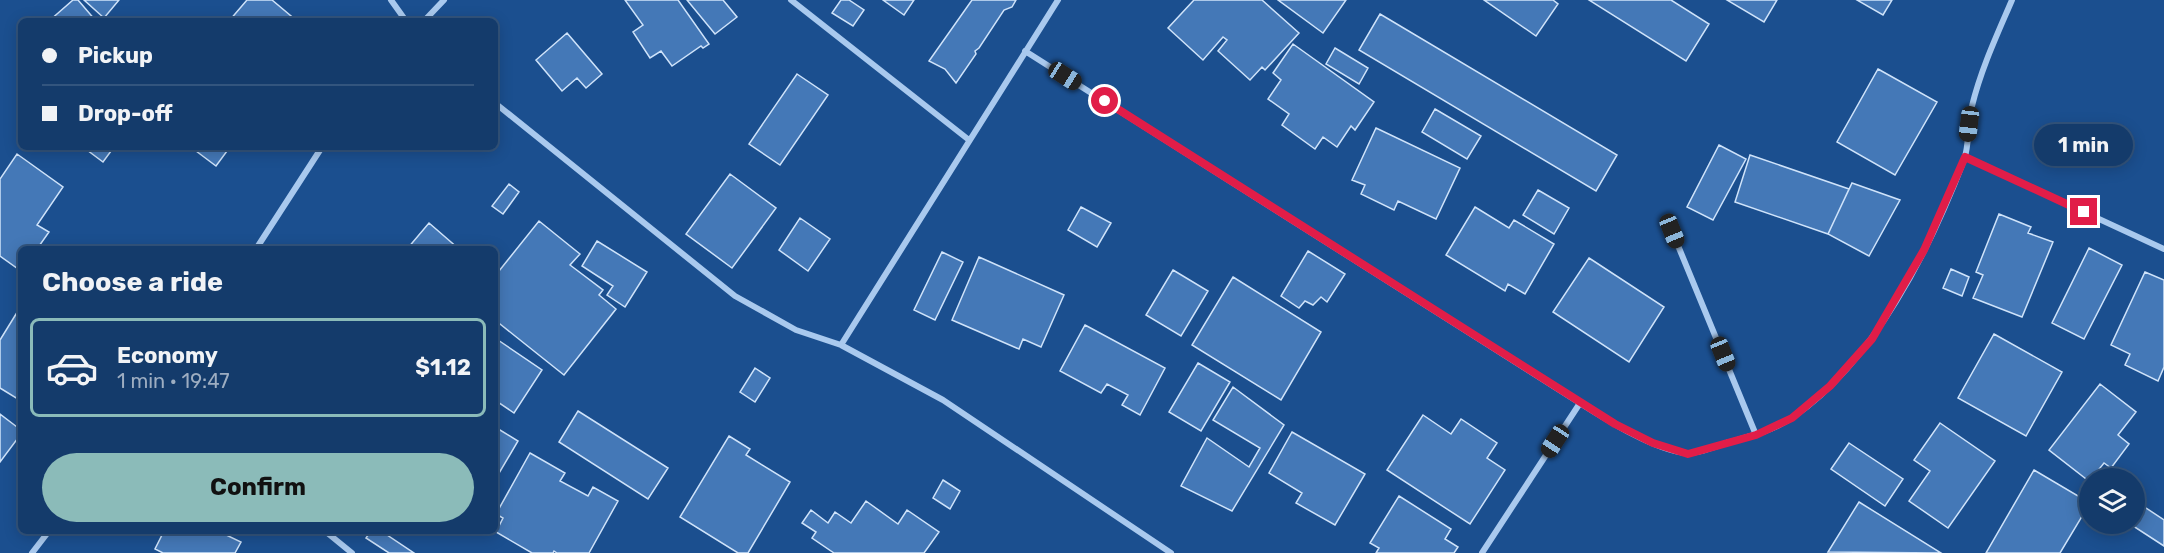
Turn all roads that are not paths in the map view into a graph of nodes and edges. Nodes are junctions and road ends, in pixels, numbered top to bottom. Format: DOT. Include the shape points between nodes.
graph roads {
  1 [pos="391,0"];
  2 [pos="444,0"];
  3 [pos="791,0"];
  4 [pos="1058,0"];
  5 [pos="2012,0"];
  6 [pos="404,18"];
  7 [pos="427,18"];
  8 [pos="1025,51"];
  9 [pos="498,105"];
  10 [pos="969,140"];
  11 [pos="320,150"];
  12 [pos="1965,157"];
  13 [pos="1672,231"];
  14 [pos="258,246"];
  15 [pos="2164,249"];
  16 [pos="841,345"];
  17 [pos="1580,403"];
  18 [pos="1756,435"];
  19 [pos="47,534"];
  20 [pos="329,534"];
  21 [pos="32,553"];
  22 [pos="352,553"];
  23 [pos="1171,553"];
  24 [pos="1482,553"];
  1 -- 6 [label="street"];
  2 -- 7 [label="street"];
  3 -- 10 [label="street"];
  4 -- 8 [label="street"];
  5 -- 12 [label="street" via="1971,107"];
  8 -- 10 [label="street"];
  8 -- 17 [label="street"];
  9 -- 16 [label="street" via="735,296 796,330"];
  10 -- 16 [label="street"];
  11 -- 14 [label="street"];
  12 -- 15 [label="street"];
  12 -- 18 [label="street" via="1924,250 1872,339 1830,386 1792,418"];
  13 -- 18 [label="street"];
  16 -- 23 [label="street" via="943,400"];
  17 -- 18 [label="street" via="1653,443 1688,454"];
  17 -- 24 [label="street"];
  19 -- 21 [label="street"];
  20 -- 22 [label="street"];
}
